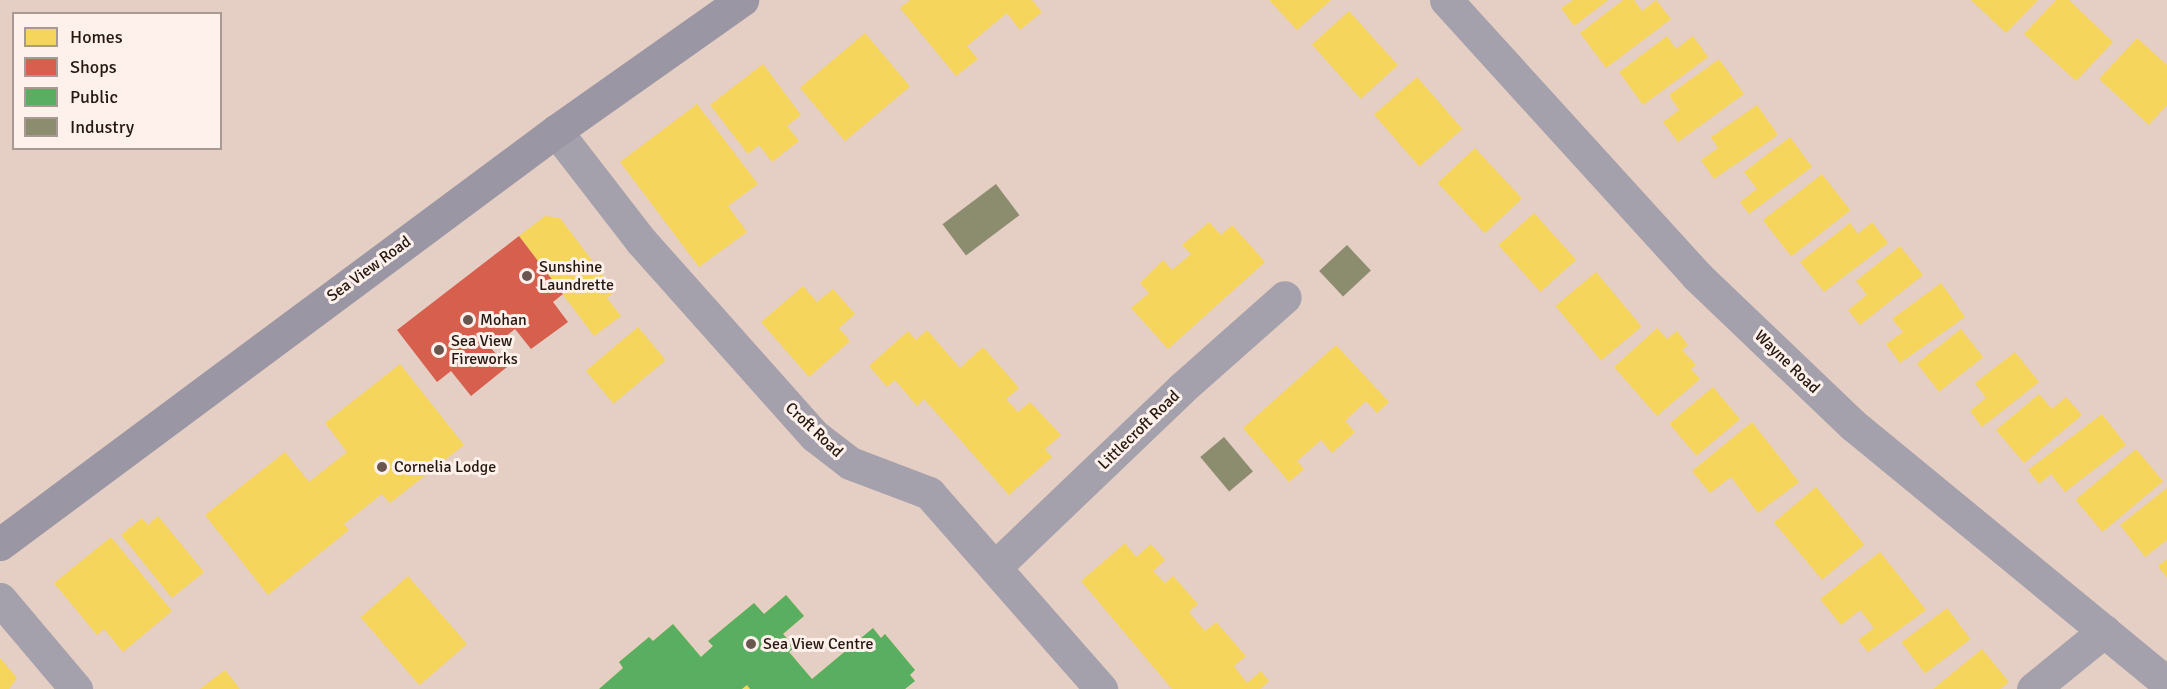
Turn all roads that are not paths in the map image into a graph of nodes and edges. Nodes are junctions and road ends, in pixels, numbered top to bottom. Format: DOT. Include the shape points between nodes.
graph roads {
  1 [pos="742,0"];
  2 [pos="1446,0"];
  3 [pos="556,131"];
  4 [pos="1285,297"];
  5 [pos="0,544"];
  6 [pos="996,566"];
  7 [pos="0,599"];
  8 [pos="2104,631"];
  9 [pos="2167,683"];
  10 [pos="76,689"];
  11 [pos="1101,689"];
  12 [pos="2033,689"];
  1 -- 3 [label="main road, Sea View Road"];
  2 -- 8 [label="street, Wayne Road" via="1697,276 1853,425"];
  3 -- 5 [label="main road, Sea View Road"];
  3 -- 6 [label="street, Croft Road" via="641,242 815,436 850,463 929,493"];
  4 -- 6 [label="street, Littlecroft Road" via="1182,388"];
  6 -- 11 [label="street, Croft Road"];
  7 -- 10 [label="street"];
  8 -- 9 [label="street, Wayne Road"];
  8 -- 12 [label="street"];
}
